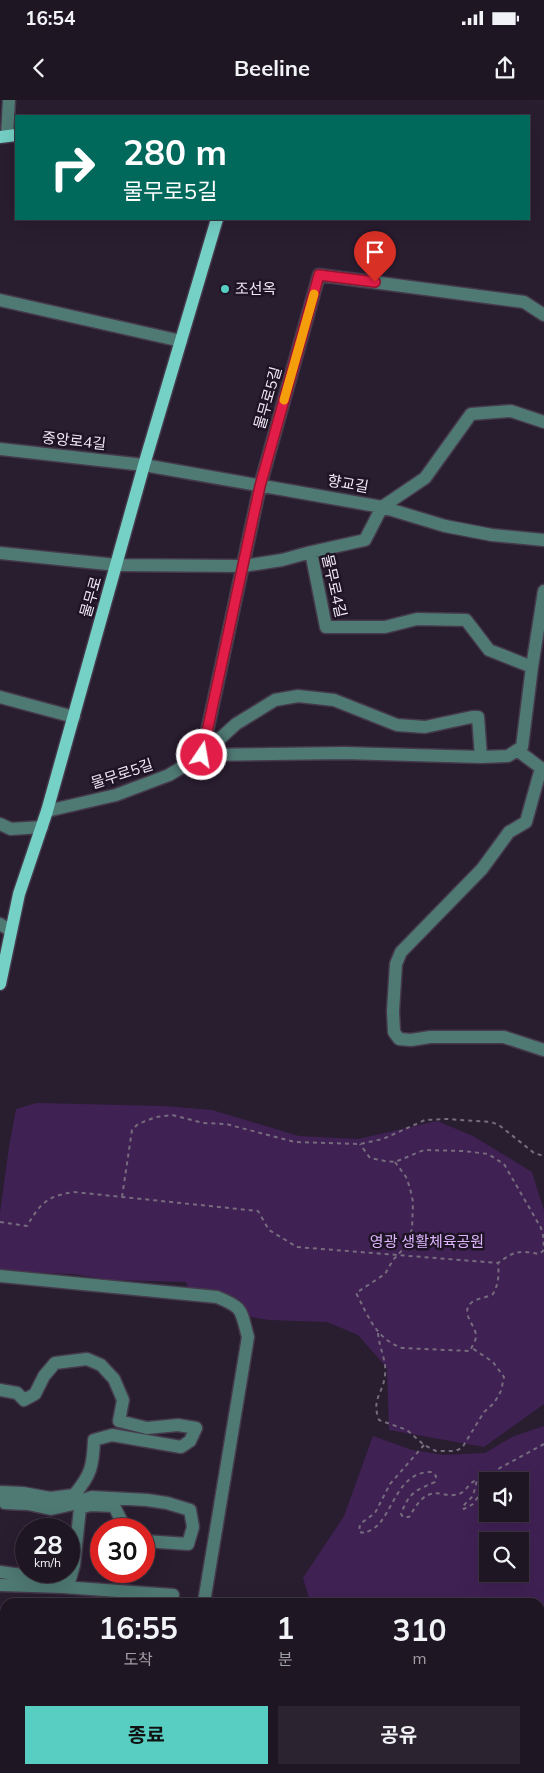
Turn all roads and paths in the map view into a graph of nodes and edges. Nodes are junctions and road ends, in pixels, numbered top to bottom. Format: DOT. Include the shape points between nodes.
graph roads {
  1 [pos="9,100"];
  2 [pos="8,136"];
  3 [pos="217,220"];
  4 [pos="0,300"];
  5 [pos="544,315"];
  6 [pos="181,341"];
  7 [pos="544,422"];
  8 [pos="0,449"];
  9 [pos="144,465"];
  10 [pos="260,486"];
  11 [pos="382,507"];
  12 [pos="544,540"];
  13 [pos="311,552"];
  14 [pos="0,553"];
  15 [pos="117,565"];
  16 [pos="243,566"];
  17 [pos="544,592"];
  18 [pos="532,668"];
  19 [pos="0,697"];
  20 [pos="74,717"];
  21 [pos="518,750"];
  22 [pos="202,755"];
  23 [pos="481,757"];
  24 [pos="47,812"];
  25 [pos="0,824"];
  26 [pos="42,827"];
  27 [pos="6,928"];
  28 [pos="0,984"];
  29 [pos="544,1050"];
  30 [pos="360,1144"];
  31 [pos="544,1156"];
  32 [pos="395,1162"];
  33 [pos="122,1197"];
  34 [pos="0,1222"];
  35 [pos="399,1255"];
  36 [pos="498,1263"];
  37 [pos="0,1276"];
  38 [pos="378,1333"];
  39 [pos="472,1348"];
  40 [pos="0,1390"];
  41 [pos="544,1444"];
  42 [pos="424,1445"];
  43 [pos="496,1472"];
  44 [pos="479,1495"];
  45 [pos="119,1518"];
  46 [pos="155,1542"];
  47 [pos="0,1572"];
  48 [pos="0,1585"];
  49 [pos="173,1595"];
  50 [pos="205,1598"];
  1 -- 2 [label="street"];
  3 -- 6 [label="main road, 물무로"];
  4 -- 6 [label="street"];
  5 -- 10 [label="street, 물무로5길" via="524,302 319,275"];
  6 -- 9 [label="main road, 물무로"];
  7 -- 11 [label="street" via="511,410 472,414 425,478"];
  8 -- 9 [label="street, 중앙로4길"];
  9 -- 10 [label="street, 향교길"];
  9 -- 15 [label="main road, 물무로"];
  10 -- 11 [label="street, 향교길"];
  10 -- 16 [label="street, 물무로5길"];
  11 -- 12 [label="street, 향교길" via="445,526"];
  11 -- 13 [label="street" via="365,540"];
  13 -- 16 [label="street, 물무로4길"];
  13 -- 18 [label="street, 물무로4길" via="326,627 384,627 417,619 466,620 488,650"];
  14 -- 15 [label="street, 물무로4길"];
  15 -- 16 [label="street, 물무로4길"];
  15 -- 20 [label="main road, 물무로"];
  16 -- 22 [label="street, 물무로5길"];
  17 -- 18 [label="street"];
  18 -- 21 [label="street" via="522,747"];
  19 -- 20 [label="street"];
  20 -- 24 [label="main road, 물무로"];
  21 -- 23 [label="street" via="508,756"];
  21 -- 29 [label="street" via="540,768 526,822 510,832 482,869 401,952 396,964 394,1032 398,1039 411,1040 504,1037"];
  22 -- 23 [label="street" via="344,753"];
  22 -- 23 [label="street, 물무로5길" via="236,724 275,700 298,696 334,700 397,725 425,726 478,717"];
  22 -- 24 [label="street, 물무로5길" via="169,775 116,795"];
  24 -- 26 [label="main road, 물무로"];
  25 -- 26 [label="street" via="11,829"];
  26 -- 27 [label="main road, 물무로"];
  27 -- 28 [label="main road, 물무로"];
  30 -- 31 [label="path" via="383,1139 424,1120 447,1119 499,1125"];
  30 -- 32 [label="path" via="370,1158"];
  30 -- 33 [label="path" via="295,1142 226,1124 203,1123 172,1115 156,1117 132,1130"];
  32 -- 35 [label="path" via="406,1177 413,1202 412,1229"];
  32 -- 36 [label="path" via="424,1150 464,1150 488,1154 504,1164 541,1228 544,1239 543,1251 539,1254 512,1252"];
  33 -- 34 [label="path" via="74,1192 55,1195 37,1208 28,1226"];
  33 -- 35 [label="path" via="258,1211 269,1230 297,1246"];
  35 -- 36 [label="path"];
  35 -- 38 [label="path" via="385,1274 356,1293"];
  36 -- 39 [label="path" via="500,1277 494,1294 472,1302 468,1307 468,1318 476,1338"];
  37 -- 50 [label="street" via="216,1297 236,1305 241,1312 248,1337"];
  38 -- 39 [label="path" via="402,1348 470,1351"];
  38 -- 42 [label="path" via="385,1376 375,1411 379,1420 407,1430"];
  39 -- 42 [label="path" via="492,1362 504,1377 501,1391 462,1448 446,1452"];
  40 -- 46 [label="street" via="17,1393 24,1400 35,1394 55,1363 87,1359 101,1365 114,1379 123,1400 119,1421 147,1428 178,1425 196,1428 190,1441 181,1447 112,1435 94,1440 93,1463 86,1481 74,1495 50,1498 0,1492 4,1503 28,1504 51,1510 92,1497 147,1500 190,1510 193,1527 188,1544"];
  41 -- 43 [label="path"];
  42 -- 44 [label="path" via="390,1484 375,1513 360,1524 359,1532 364,1533 378,1525 405,1482 416,1475 432,1472 436,1476 435,1482 408,1498 401,1514 403,1517 408,1516 424,1496 433,1492 461,1494 472,1481 478,1480 473,1496 462,1507 473,1504"];
  45 -- 47 [label="street" via="114,1506 80,1508 70,1579"];
  48 -- 49 [label="street"];
}
